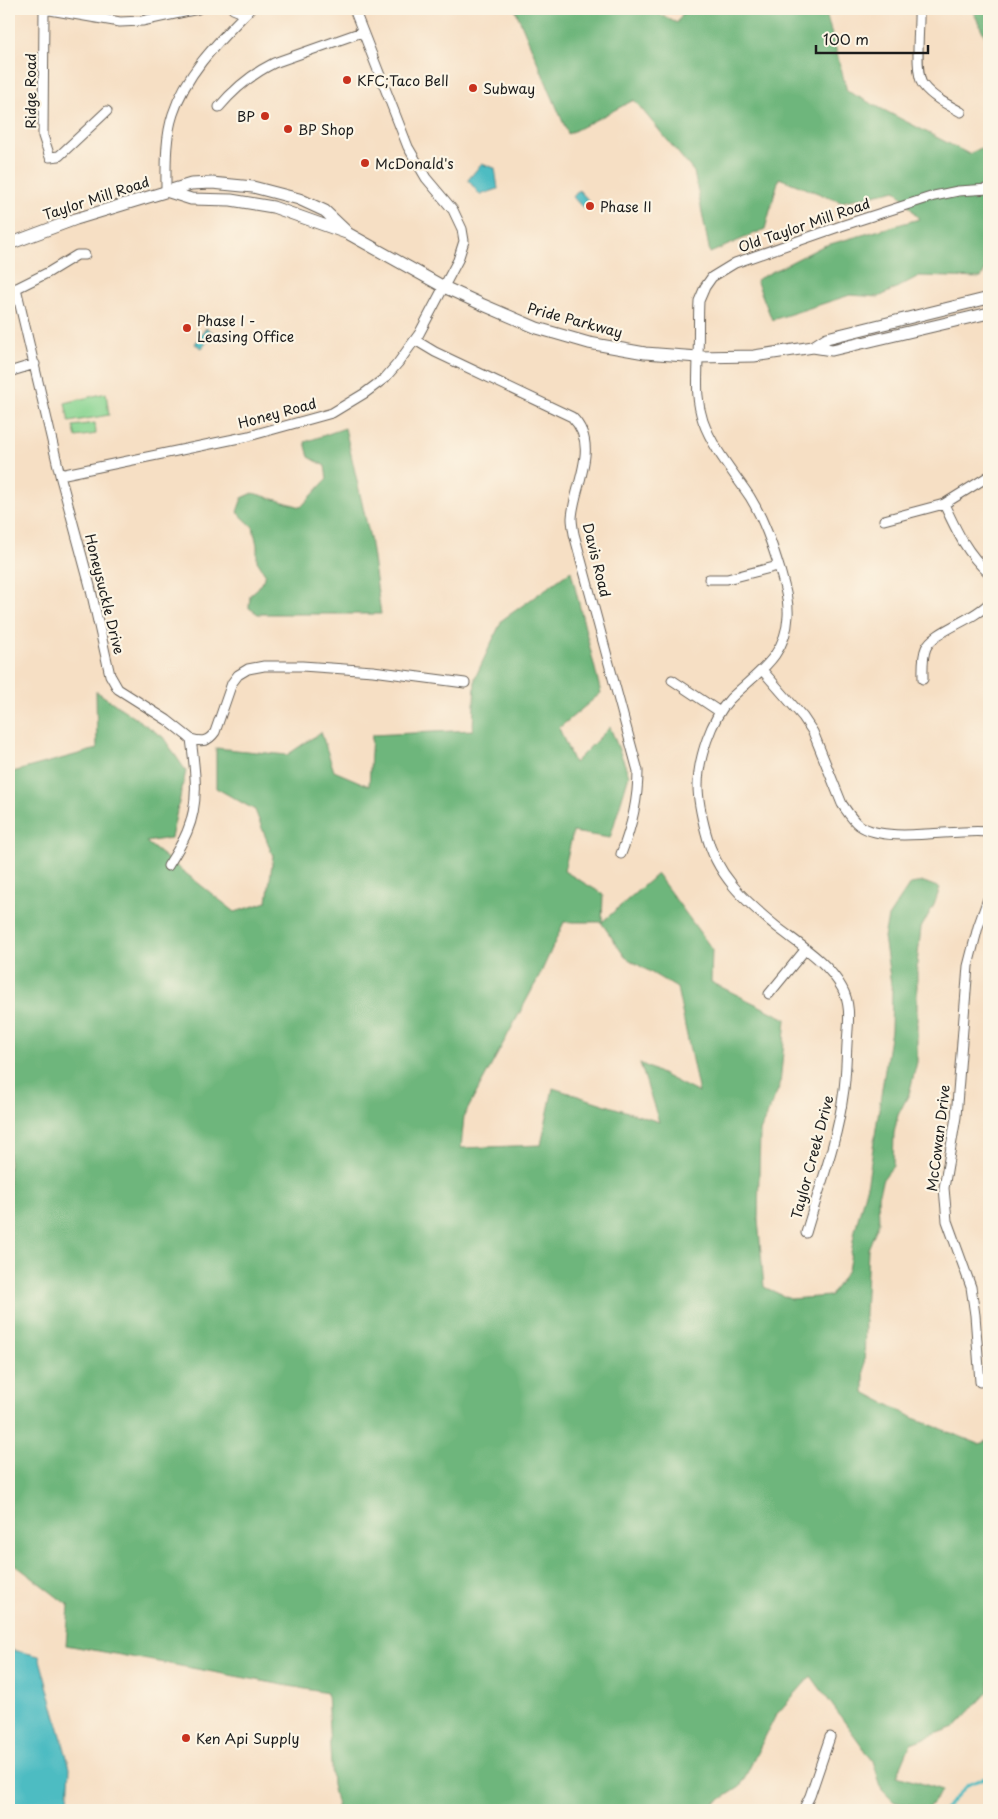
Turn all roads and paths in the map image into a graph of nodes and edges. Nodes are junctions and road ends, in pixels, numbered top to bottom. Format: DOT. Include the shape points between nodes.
graph roads {
  1 [pos="44,9"];
  2 [pos="198,9"];
  3 [pos="233,9"];
  4 [pos="354,9"];
  5 [pos="919,9"];
  6 [pos="247,12"];
  7 [pos="362,32"];
  8 [pos="219,107"];
  9 [pos="107,111"];
  10 [pos="961,112"];
  11 [pos="989,189"];
  12 [pos="166,191"];
  13 [pos="349,234"];
  14 [pos="9,244"];
  15 [pos="85,255"];
  16 [pos="444,287"];
  17 [pos="12,290"];
  18 [pos="989,298"];
  19 [pos="989,314"];
  20 [pos="415,340"];
  21 [pos="813,347"];
  22 [pos="698,357"];
  23 [pos="34,364"];
  24 [pos="9,372"];
  25 [pos="60,475"];
  26 [pos="989,476"];
  27 [pos="944,504"];
  28 [pos="884,520"];
  29 [pos="778,566"];
  30 [pos="989,573"];
  31 [pos="709,579"];
  32 [pos="989,602"];
  33 [pos="763,670"];
  34 [pos="923,679"];
  35 [pos="672,680"];
  36 [pos="465,683"];
  37 [pos="720,712"];
  38 [pos="191,739"];
  39 [pos="989,832"];
  40 [pos="622,854"];
  41 [pos="168,866"];
  42 [pos="989,896"];
  43 [pos="806,950"];
  44 [pos="769,994"];
  45 [pos="806,1233"];
  46 [pos="980,1382"];
  47 [pos="830,1737"];
  48 [pos="803,1810"];
  1 -- 2 [label="street" via="120,22"];
  1 -- 9 [label="street, Ridge Road" via="43,136 50,158 59,156"];
  3 -- 6 [label="street"];
  4 -- 7 [label="street"];
  5 -- 10 [label="street" via="921,83"];
  6 -- 12 [label="street, Taylor Mill Road" via="204,57 181,93 172,115"];
  7 -- 8 [label="street" via="274,62 246,79"];
  7 -- 16 [label="street" via="412,155 426,178 453,210 462,229 462,250"];
  11 -- 22 [label="street, Old Taylor Mill Road" via="934,196 722,269 712,277 699,301"];
  12 -- 13 [label="main road, Pride Parkway" via="191,199 231,200 274,208"];
  12 -- 13 [label="main road, Pride Parkway" via="191,184 212,183 275,192 325,210"];
  12 -- 14 [label="main road, Taylor Mill Road"];
  13 -- 16 [label="main road, Pride Parkway"];
  15 -- 17 [label="street" via="77,255"];
  16 -- 20 [label="street, Honey Road"];
  16 -- 22 [label="main road, Pride Parkway" via="537,328 571,338 645,353"];
  17 -- 23 [label="street, Honeysuckle Drive"];
  18 -- 21 [label="main road, Pride Parkway" via="828,338"];
  19 -- 21 [label="main road, Pride Parkway" via="832,350"];
  20 -- 25 [label="street, Honey Road" via="384,378 332,413 249,436"];
  20 -- 40 [label="street, Davis Road" via="572,417 580,424 586,442 572,517 574,534 638,771 632,816"];
  21 -- 22 [label="main road, Pride Parkway" via="754,356"];
  22 -- 29 [label="street, Taylor Creek Drive" via="697,396 704,422 758,512 773,545"];
  23 -- 24 [label="street"];
  23 -- 25 [label="street, Honeysuckle Drive"];
  25 -- 38 [label="street, Honeysuckle Drive" via="112,680 118,689"];
  26 -- 27 [label="street"];
  27 -- 28 [label="street"];
  27 -- 30 [label="street" via="958,535"];
  29 -- 31 [label="street" via="727,579"];
  29 -- 33 [label="street, Taylor Creek Drive" via="787,599 786,633 780,648"];
  32 -- 34 [label="street" via="976,615 933,639 925,649"];
  33 -- 37 [label="street, Taylor Creek Drive"];
  33 -- 39 [label="street" via="813,732 842,804 858,824 879,834"];
  35 -- 37 [label="street"];
  36 -- 38 [label="street" via="373,671 264,666 248,670 232,683 211,738 206,741"];
  37 -- 43 [label="street, Taylor Creek Drive" via="705,747 698,784 706,834 713,854 724,875 753,908"];
  38 -- 41 [label="street" via="195,773 194,812 185,837"];
  42 -- 46 [label="street, McCowan Drive" via="968,966 956,1118 944,1188 947,1221 971,1287"];
  43 -- 44 [label="street"];
  43 -- 45 [label="street, Taylor Creek Drive" via="834,975 843,990 849,1023 844,1096 838,1126"];
  47 -- 48 [label="street"];
}
